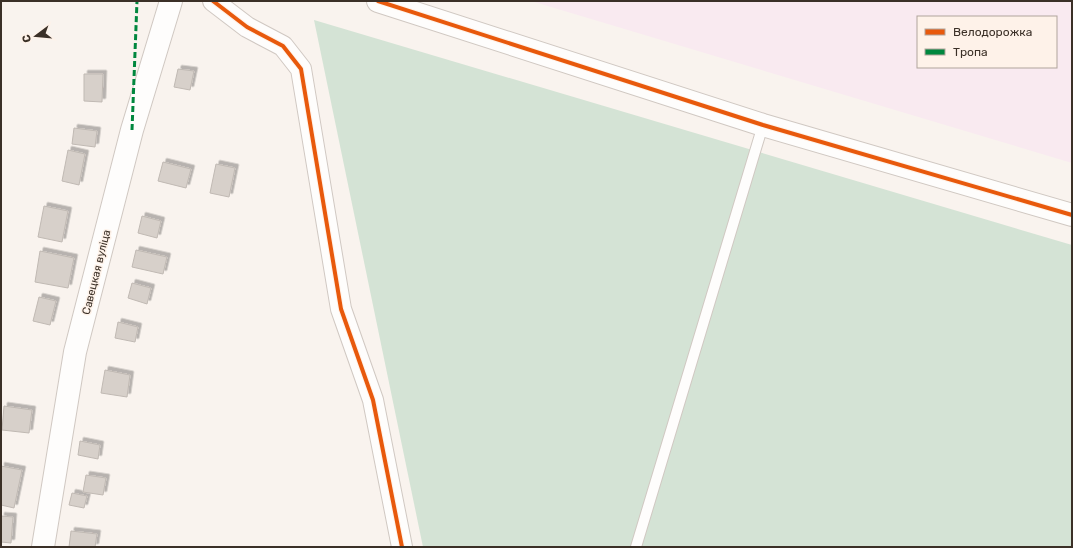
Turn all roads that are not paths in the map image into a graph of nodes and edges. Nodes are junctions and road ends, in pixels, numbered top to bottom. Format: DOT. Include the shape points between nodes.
graph roads {
  1 [pos="170,1"];
  2 [pos="213,1"];
  3 [pos="378,1"];
  4 [pos="763,125"];
  5 [pos="1072,215"];
  6 [pos="42,547"];
  7 [pos="402,547"];
  8 [pos="636,547"];
  1 -- 6 [label="street, Савецкая вуліца" via="132,130 75,352"];
  2 -- 7 [label="street" via="247,27 283,46 301,69 341,309 373,400"];
  3 -- 4 [label="street"];
  4 -- 5 [label="street"];
  4 -- 8 [label="lane"];
}
